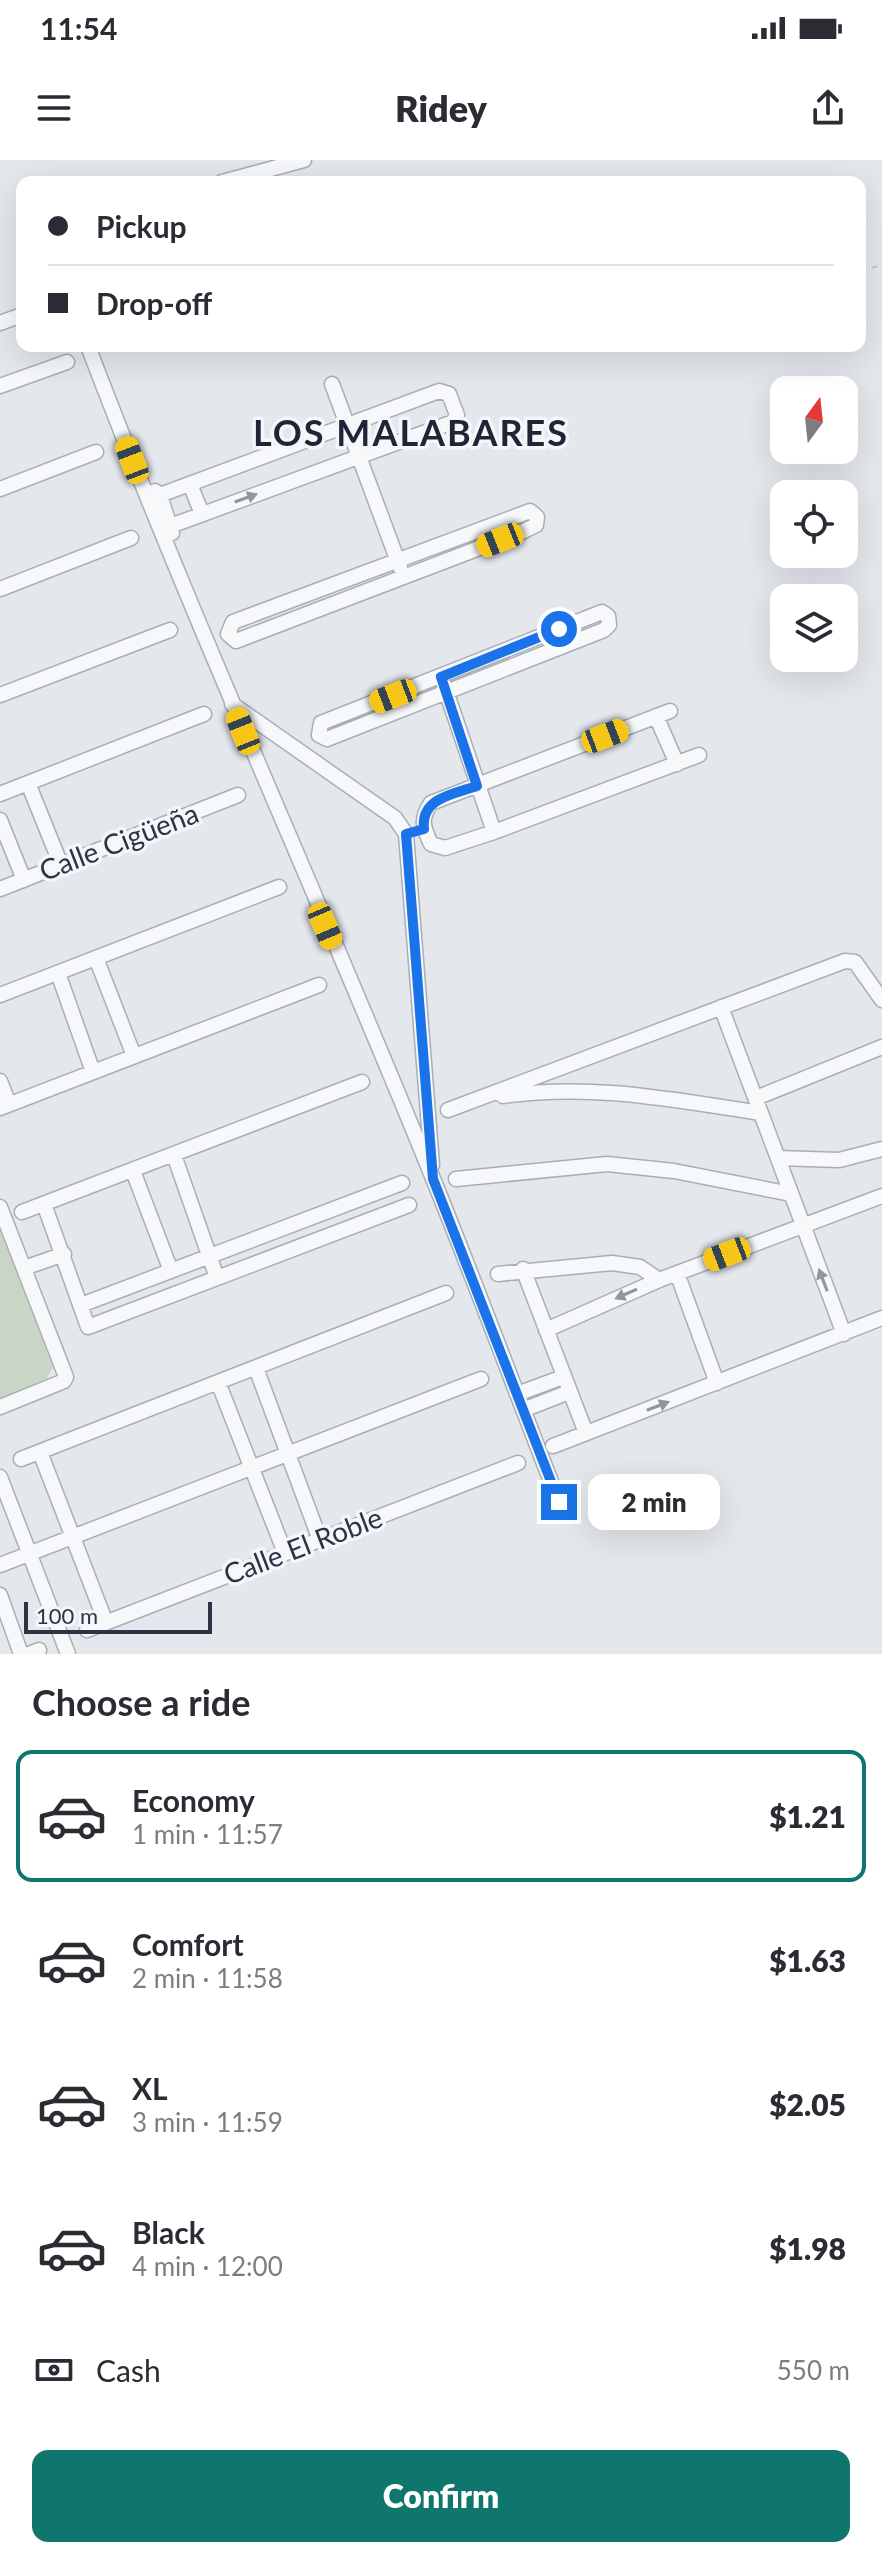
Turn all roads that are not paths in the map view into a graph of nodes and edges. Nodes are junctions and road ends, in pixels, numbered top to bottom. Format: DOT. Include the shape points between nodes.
graph roads {
  1 [pos="304,160"];
  2 [pos="253,167"];
  3 [pos="234,176"];
  4 [pos="90,352"];
  5 [pos="67,362"];
  6 [pos="332,384"];
  7 [pos="0,386"];
  8 [pos="347,425"];
  9 [pos="96,452"];
  10 [pos="359,457"];
  11 [pos="139,478"];
  12 [pos="190,484"];
  13 [pos="0,489"];
  14 [pos="160,495"];
  15 [pos="202,514"];
  16 [pos="173,525"];
  17 [pos="131,538"];
  18 [pos="171,557"];
  19 [pos="398,559"];
  20 [pos="404,579"];
  21 [pos="0,589"];
  22 [pos="170,630"];
  23 [pos="441,677"];
  24 [pos="447,693"];
  25 [pos="0,695"];
  26 [pos="232,703"];
  27 [pos="204,714"];
  28 [pos="699,755"];
  29 [pos="677,764"];
  30 [pos="28,783"];
  31 [pos="477,786"];
  32 [pos="0,794"];
  33 [pos="238,795"];
  34 [pos="0,820"];
  35 [pos="424,829"];
  36 [pos="494,832"];
  37 [pos="406,834"];
  38 [pos="61,865"];
  39 [pos="24,880"];
  40 [pos="279,887"];
  41 [pos="0,889"];
  42 [pos="96,958"];
  43 [pos="58,973"];
  44 [pos="319,985"];
  45 [pos="0,995"];
  46 [pos="882,1000"];
  47 [pos="721,1007"];
  48 [pos="882,1047"];
  49 [pos="134,1056"];
  50 [pos="93,1072"];
  51 [pos="0,1081"];
  52 [pos="362,1082"];
  53 [pos="476,1099"];
  54 [pos="5,1106"];
  55 [pos="758,1106"];
  56 [pos="448,1110"];
  57 [pos="882,1149"];
  58 [pos="174,1155"];
  59 [pos="778,1158"];
  60 [pos="133,1171"];
  61 [pos="433,1179"];
  62 [pos="456,1179"];
  63 [pos="402,1183"];
  64 [pos="791,1194"];
  65 [pos="882,1196"];
  66 [pos="44,1204"];
  67 [pos="409,1205"];
  68 [pos="0,1207"];
  69 [pos="22,1212"];
  70 [pos="803,1226"];
  71 [pos="64,1254"];
  72 [pos="209,1256"];
  73 [pos="24,1268"];
  74 [pos="523,1269"];
  75 [pos="171,1271"];
  76 [pos="677,1273"];
  77 [pos="498,1274"];
  78 [pos="217,1278"];
  79 [pos="659,1280"];
  80 [pos="446,1293"];
  81 [pos="81,1305"];
  82 [pos="882,1318"];
  83 [pos="546,1330"];
  84 [pos="844,1334"];
  85 [pos="256,1368"];
  86 [pos="563,1377"];
  87 [pos="481,1379"];
  88 [pos="218,1382"];
  89 [pos="717,1383"];
  90 [pos="569,1392"];
  91 [pos="517,1394"];
  92 [pos="0,1407"];
  93 [pos="523,1410"];
  94 [pos="586,1433"];
  95 [pos="553,1446"];
  96 [pos="40,1452"];
  97 [pos="288,1454"];
  98 [pos="21,1459"];
  99 [pos="518,1463"];
  100 [pos="252,1468"];
  101 [pos="0,1477"];
  102 [pos="559,1502"];
  103 [pos="74,1537"];
  104 [pos="320,1540"];
  105 [pos="285,1553"];
  106 [pos="30,1554"];
  107 [pos="0,1565"];
  108 [pos="0,1595"];
  109 [pos="106,1623"];
  110 [pos="87,1630"];
  111 [pos="21,1654"];
  112 [pos="68,1654"];
  1 -- 2 [label="street"];
  2 -- 3 [label="street"];
  4 -- 11 [label="street"];
  5 -- 7 [label="street"];
  6 -- 8 [label="street"];
  8 -- 10 [label="street"];
  8 -- 10 [label="street" via="439,391 449,394 457,415 453,422"];
  8 -- 12 [label="street"];
  9 -- 13 [label="street"];
  15 -- 10 [label="street, one-way"];
  10 -- 19 [label="street"];
  11 -- 14 [label="street"];
  11 -- 18 [label="street"];
  12 -- 14 [label="street"];
  12 -- 15 [label="street"];
  14 -- 16 [label="street"];
  15 -- 16 [label="street"];
  16 -- 18 [label="street"];
  17 -- 21 [label="street"];
  18 -- 26 [label="street"];
  19 -- 20 [label="street"];
  19 -- 20 [label="street" via="519,513 530,511 537,517 536,525"];
  19 -- 20 [label="street" via="233,622 228,634 236,641"];
  22 -- 25 [label="street"];
  23 -- 24 [label="street"];
  23 -- 24 [label="street" via="321,723 319,735 327,739"];
  23 -- 24 [label="street" via="594,614 608,616 604,630"];
  24 -- 31 [label="street"];
  26 -- 37 [label="street" via="395,818"];
  26 -- 61 [label="street"];
  27 -- 30 [label="street"];
  28 -- 29 [label="street"];
  29 -- 31 [label="street" via="663,714"];
  29 -- 36 [label="street"];
  30 -- 32 [label="street"];
  30 -- 38 [label="street"];
  31 -- 35 [label="street" via="431,803 423,815"];
  31 -- 36 [label="street"];
  33 -- 38 [label="street, Calle Cigüeña"];
  34 -- 39 [label="street"];
  35 -- 36 [label="street" via="431,844 445,848"];
  35 -- 37 [label="street"];
  37 -- 61 [label="street"];
  38 -- 39 [label="street, Calle Cigüeña"];
  39 -- 41 [label="street, Calle Cigüeña"];
  40 -- 42 [label="street"];
  42 -- 43 [label="street"];
  42 -- 49 [label="street"];
  43 -- 45 [label="street"];
  43 -- 50 [label="street"];
  44 -- 49 [label="street"];
  46 -- 47 [label="street" via="850,960"];
  47 -- 53 [label="street"];
  47 -- 55 [label="street"];
  48 -- 55 [label="street"];
  49 -- 50 [label="street"];
  50 -- 54 [label="street"];
  51 -- 54 [label="street"];
  52 -- 58 [label="street"];
  53 -- 55 [label="street" via="542,1090 612,1091"];
  53 -- 56 [label="street"];
  55 -- 59 [label="street"];
  57 -- 59 [label="street" via="839,1160"];
  58 -- 60 [label="street"];
  58 -- 72 [label="street"];
  59 -- 64 [label="street"];
  60 -- 66 [label="street"];
  60 -- 75 [label="street"];
  61 -- 91 [label="street"];
  62 -- 64 [label="street" via="607,1164"];
  63 -- 72 [label="street"];
  64 -- 70 [label="street"];
  65 -- 70 [label="street"];
  66 -- 69 [label="street"];
  66 -- 71 [label="street"];
  67 -- 78 [label="street"];
  68 -- 73 [label="street"];
  70 -- 76 [label="street"];
  84 -- 70 [label="street, one-way"];
  71 -- 73 [label="street"];
  71 -- 81 [label="street"];
  72 -- 75 [label="street"];
  72 -- 78 [label="street"];
  73 -- 92 [label="street" via="66,1379"];
  74 -- 77 [label="street"];
  74 -- 79 [label="street" via="612,1263 640,1267"];
  74 -- 83 [label="street"];
  75 -- 81 [label="street"];
  76 -- 79 [label="street"];
  76 -- 89 [label="street"];
  78 -- 81 [label="street" via="88,1327"];
  79 -- 83 [label="street, one-way"];
  80 -- 85 [label="street"];
  82 -- 84 [label="street"];
  83 -- 86 [label="street"];
  84 -- 89 [label="street"];
  85 -- 88 [label="street"];
  85 -- 97 [label="street"];
  86 -- 90 [label="street"];
  86 -- 91 [label="street"];
  87 -- 97 [label="street"];
  88 -- 96 [label="street"];
  88 -- 100 [label="street"];
  94 -- 89 [label="street, one-way"];
  90 -- 93 [label="street"];
  90 -- 94 [label="street"];
  91 -- 93 [label="street"];
  93 -- 102 [label="street"];
  94 -- 95 [label="street"];
  96 -- 98 [label="street"];
  96 -- 103 [label="street"];
  97 -- 100 [label="street"];
  97 -- 104 [label="street"];
  99 -- 104 [label="street, Calle El Roble"];
  100 -- 103 [label="street"];
  100 -- 105 [label="street"];
  101 -- 106 [label="street"];
  103 -- 106 [label="street"];
  103 -- 109 [label="street"];
  104 -- 105 [label="street, Calle El Roble"];
  105 -- 109 [label="street, Calle El Roble"];
  106 -- 107 [label="street"];
  106 -- 112 [label="street"];
  108 -- 111 [label="street"];
  109 -- 110 [label="street, Calle El Roble"];
}
